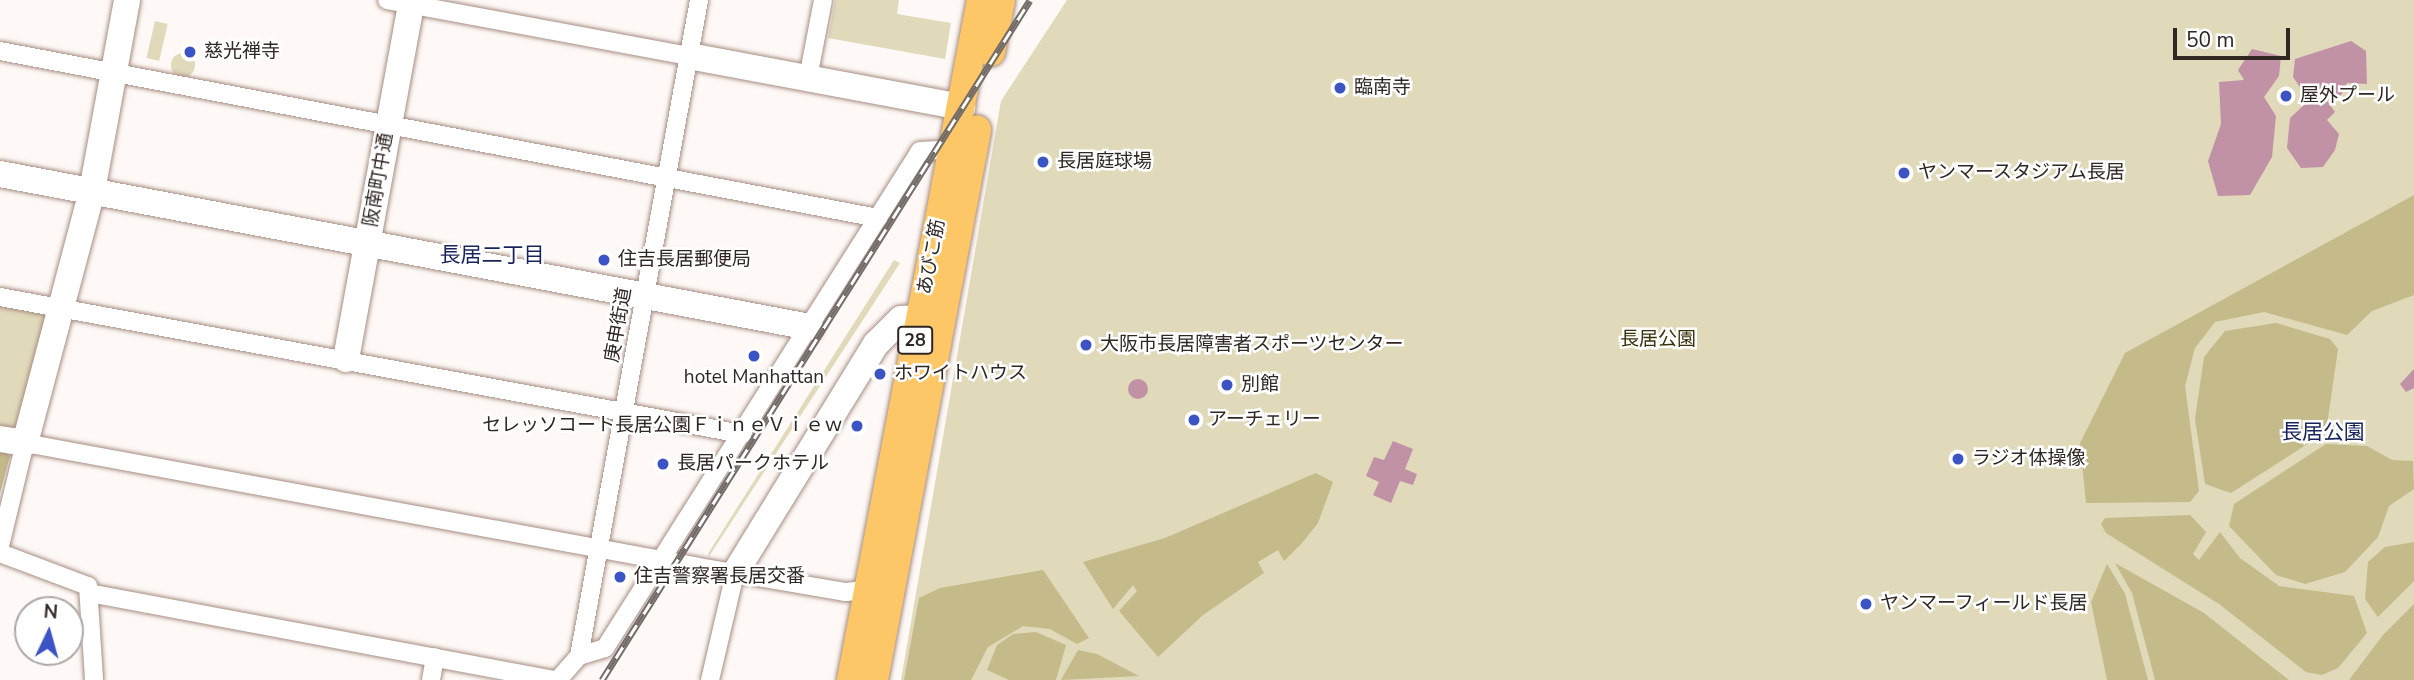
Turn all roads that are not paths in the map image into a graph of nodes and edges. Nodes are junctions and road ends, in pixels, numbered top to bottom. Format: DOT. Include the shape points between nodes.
graph roads {
  1 [pos="127,0"];
  2 [pos="699,0"];
  3 [pos="823,0"];
  4 [pos="981,0"];
  5 [pos="1001,0"];
  6 [pos="404,2"];
  7 [pos="0,51"];
  8 [pos="689,56"];
  9 [pos="114,72"];
  10 [pos="808,78"];
  11 [pos="962,107"];
  12 [pos="389,124"];
  13 [pos="953,149"];
  14 [pos="0,174"];
  15 [pos="667,176"];
  16 [pos="92,191"];
  17 [pos="878,218"];
  18 [pos="368,242"];
  19 [pos="645,293"];
  20 [pos="0,296"];
  21 [pos="60,308"];
  22 [pos="920,318"];
  23 [pos="810,327"];
  24 [pos="346,359"];
  25 [pos="625,410"];
  26 [pos="743,433"];
  27 [pos="12,441"];
  28 [pos="0,546"];
  29 [pos="599,548"];
  30 [pos="0,553"];
  31 [pos="660,559"];
  32 [pos="735,573"];
  33 [pos="893,573"];
  34 [pos="89,593"];
  35 [pos="867,595"];
  36 [pos="579,656"];
  37 [pos="435,657"];
  38 [pos="94,680"];
  39 [pos="431,680"];
  40 [pos="557,680"];
  41 [pos="710,680"];
  42 [pos="851,680"];
  43 [pos="874,680"];
  1 -- 9 [label="street"];
  2 -- 8 [label="street, 庚申街道"];
  3 -- 10 [label="street"];
  4 -- 11 [label="main road, あびこ筋 / 28"];
  5 -- 33 [label="main road, あびこ筋 / 28"];
  6 -- 8 [label="street"];
  6 -- 12 [label="street, 阪南町中通"];
  7 -- 9 [label="street"];
  8 -- 10 [label="street"];
  8 -- 15 [label="street, 庚申街道"];
  9 -- 12 [label="street"];
  9 -- 16 [label="street"];
  10 -- 11 [label="street"];
  11 -- 13 [label="main road, あびこ筋 / 28"];
  12 -- 15 [label="street"];
  12 -- 18 [label="street, 阪南町中通"];
  13 -- 17 [label="street" via="919,151"];
  13 -- 22 [label="main road, あびこ筋 / 28"];
  14 -- 16 [label="street"];
  15 -- 17 [label="street"];
  15 -- 19 [label="street, 庚申街道"];
  16 -- 18 [label="street"];
  16 -- 21 [label="street"];
  17 -- 23 [label="street"];
  18 -- 19 [label="street"];
  18 -- 24 [label="street, 阪南町中通"];
  19 -- 23 [label="street"];
  19 -- 25 [label="street, 庚申街道"];
  20 -- 21 [label="street"];
  21 -- 24 [label="street"];
  21 -- 27 [label="street"];
  22 -- 32 [label="street" via="901,319 876,344"];
  22 -- 35 [label="main road, あびこ筋 / 28"];
  23 -- 26 [label="street"];
  24 -- 25 [label="street"];
  25 -- 26 [label="street"];
  25 -- 29 [label="street, 庚申街道"];
  26 -- 31 [label="street"];
  27 -- 28 [label="street"];
  27 -- 29 [label="street"];
  29 -- 31 [label="street"];
  29 -- 36 [label="street, 庚申街道"];
  30 -- 34 [label="street" via="88,586"];
  31 -- 32 [label="street"];
  31 -- 36 [label="street" via="605,648"];
  32 -- 35 [label="street"];
  32 -- 41 [label="street"];
  33 -- 35 [label="street"];
  33 -- 43 [label="main road, あびこ筋 / 28"];
  34 -- 37 [label="street"];
  34 -- 38 [label="street"];
  35 -- 42 [label="main road, あびこ筋 / 28"];
  36 -- 40 [label="street"];
  37 -- 39 [label="street"];
  37 -- 40 [label="street"];
}
